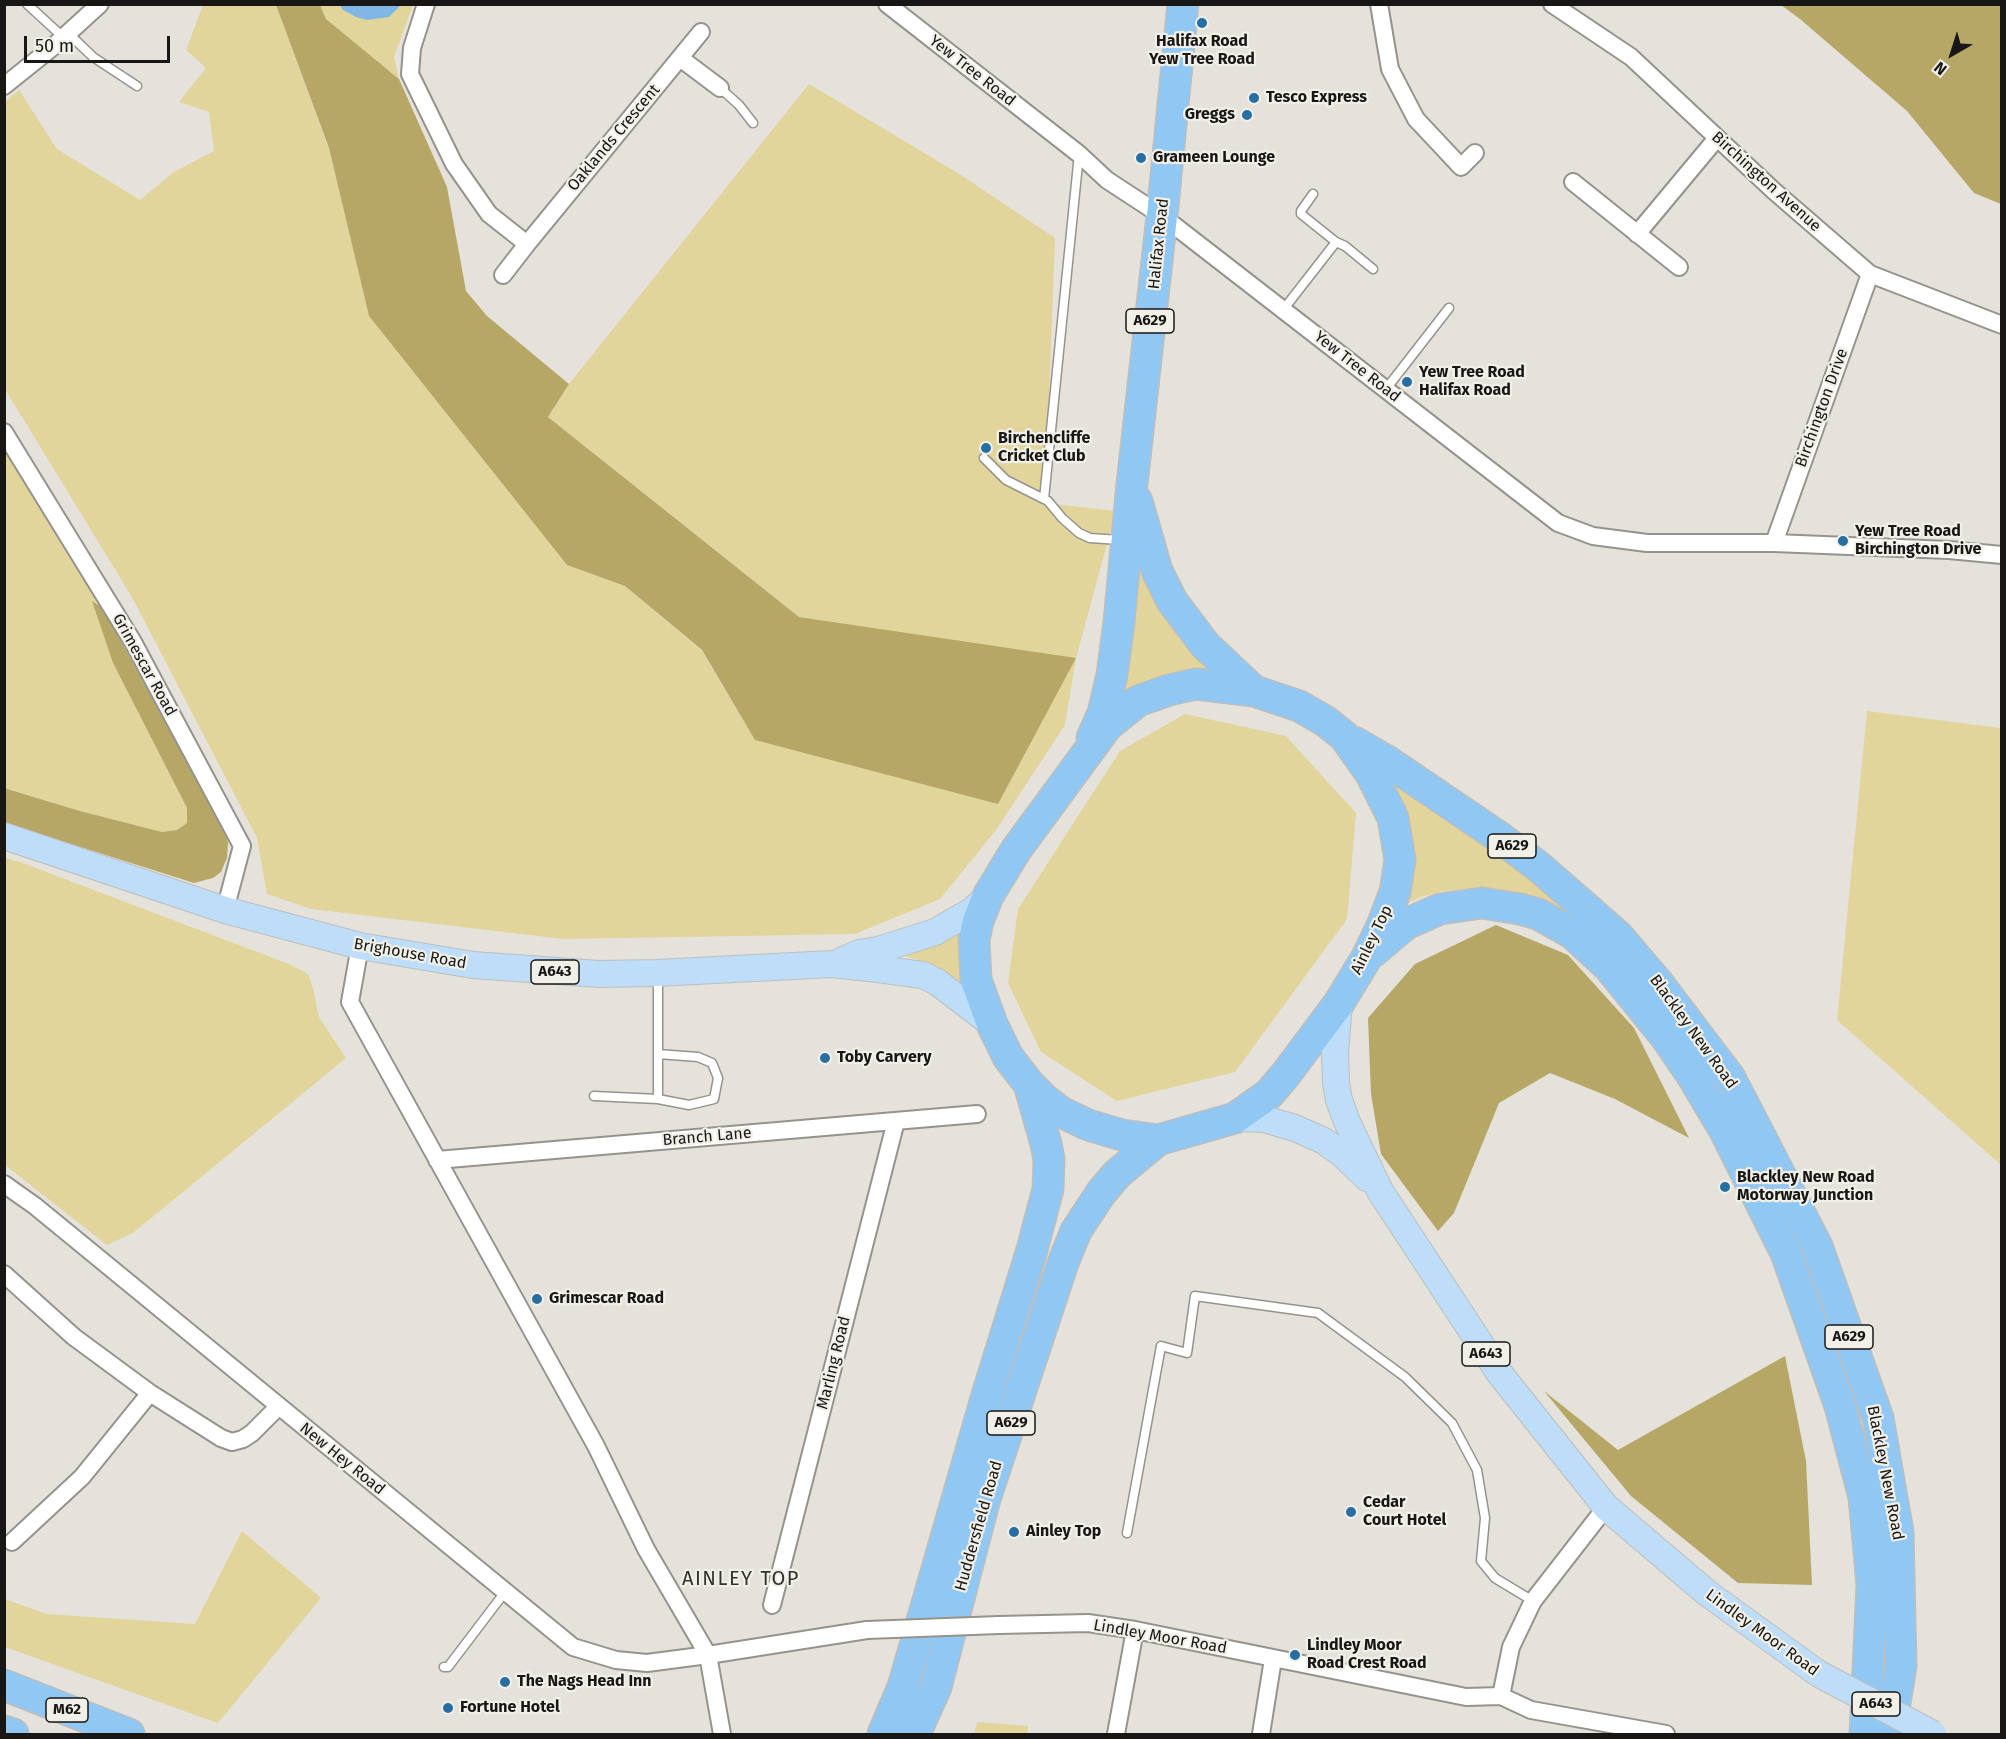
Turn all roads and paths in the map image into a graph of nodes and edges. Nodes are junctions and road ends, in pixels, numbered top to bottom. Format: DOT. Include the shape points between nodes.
graph roads {
  1 [pos="27,4"];
  2 [pos="100,4"];
  3 [pos="426,4"];
  4 [pos="887,4"];
  5 [pos="1183,4"];
  6 [pos="1379,4"];
  7 [pos="1551,4"];
  8 [pos="701,32"];
  9 [pos="66,36"];
  10 [pos="680,58"];
  11 [pos="4,86"];
  12 [pos="137,86"];
  13 [pos="720,88"];
  14 [pos="753,123"];
  15 [pos="1717,138"];
  16 [pos="1475,153"];
  17 [pos="1078,154"];
  18 [pos="1573,182"];
  19 [pos="1313,194"];
  20 [pos="1162,216"];
  21 [pos="1637,234"];
  22 [pos="1336,242"];
  23 [pos="527,244"];
  24 [pos="1679,267"];
  25 [pos="1373,269"];
  26 [pos="1870,273"];
  27 [pos="503,275"];
  28 [pos="1449,308"];
  29 [pos="1283,310"];
  30 [pos="2001,325"];
  31 [pos="1386,389"];
  32 [pos="4,432"];
  33 [pos="984,458"];
  34 [pos="1132,484"];
  35 [pos="1044,499"];
  36 [pos="1127,540"];
  37 [pos="1774,543"];
  38 [pos="2001,555"];
  39 [pos="1254,691"];
  40 [pos="1344,736"];
  41 [pos="1086,754"];
  42 [pos="4,836"];
  43 [pos="988,896"];
  44 [pos="225,910"];
  45 [pos="360,946"];
  46 [pos="1367,957"];
  47 [pos="832,964"];
  48 [pos="657,973"];
  49 [pos="1339,1003"];
  50 [pos="992,1024"];
  51 [pos="658,1054"];
  52 [pos="1029,1084"];
  53 [pos="594,1096"];
  54 [pos="658,1099"];
  55 [pos="977,1114"];
  56 [pos="1235,1118"];
  57 [pos="896,1121"];
  58 [pos="1158,1140"];
  59 [pos="437,1160"];
  60 [pos="4,1184"];
  61 [pos="1380,1191"];
  62 [pos="4,1274"];
  63 [pos="150,1393"];
  64 [pos="987,1395"];
  65 [pos="278,1407"];
  66 [pos="1606,1506"];
  67 [pos="1127,1533"];
  68 [pos="12,1542"];
  69 [pos="505,1592"];
  70 [pos="1533,1601"];
  71 [pos="772,1605"];
  72 [pos="1135,1630"];
  73 [pos="708,1655"];
  74 [pos="1272,1659"];
  75 [pos="444,1667"];
  76 [pos="4,1685"];
  77 [pos="1501,1696"];
  78 [pos="4,1731"];
  79 [pos="13,1734"];
  80 [pos="129,1734"];
  81 [pos="722,1734"];
  82 [pos="866,1734"];
  83 [pos="884,1734"];
  84 [pos="915,1734"];
  85 [pos="1116,1734"];
  86 [pos="1262,1734"];
  87 [pos="1666,1734"];
  88 [pos="1865,1734"];
  89 [pos="1890,1734"];
  90 [pos="1934,1734"];
  1 -- 9 [label="lane"];
  2 -- 9 [label="street"];
  3 -- 23 [label="street" via="412,48 410,74 454,164 489,214"];
  4 -- 17 [label="street, Yew Tree Road"];
  5 -- 20 [label="highway, Halifax Road / A629"];
  6 -- 16 [label="street" via="1390,69 1416,119 1461,167"];
  7 -- 15 [label="street, Birchington Avenue" via="1631,57"];
  8 -- 10 [label="street, Oaklands Crescent"];
  9 -- 11 [label="street"];
  9 -- 12 [label="lane"];
  10 -- 13 [label="street"];
  10 -- 23 [label="street, Oaklands Crescent"];
  13 -- 14 [label="lane"];
  15 -- 21 [label="street"];
  15 -- 26 [label="street, Birchington Avenue"];
  17 -- 20 [label="street, Yew Tree Road" via="1107,180"];
  17 -- 35 [label="lane"];
  18 -- 21 [label="street"];
  19 -- 22 [label="lane" via="1301,214"];
  20 -- 29 [label="street, Yew Tree Road"];
  20 -- 34 [label="highway, Halifax Road / A629"];
  21 -- 24 [label="street"];
  22 -- 25 [label="lane"];
  22 -- 29 [label="lane"];
  23 -- 27 [label="street, Oaklands Crescent"];
  26 -- 30 [label="street, Birchington Avenue"];
  26 -- 37 [label="street, Birchington Drive"];
  28 -- 31 [label="lane"];
  29 -- 31 [label="street, Yew Tree Road"];
  31 -- 37 [label="street, Yew Tree Road" via="1558,523 1593,536 1647,543"];
  32 -- 44 [label="street, Grimescar Road" via="133,642 242,846"];
  33 -- 35 [label="lane" via="1006,480"];
  34 -- 36 [label="highway, Halifax Road / A629"];
  34 -- 39 [label="highway, Halifax Road / A629" via="1157,571 1172,601 1205,645"];
  35 -- 36 [label="lane" via="1079,533 1090,538"];
  36 -- 41 [label="highway, Halifax Road / A629" via="1112,675"];
  37 -- 38 [label="street, Yew Tree Road"];
  39 -- 40 [label="highway, Ainley Top / A629" via="1299,706"];
  39 -- 41 [label="highway, Ainley Top / A629" via="1196,684 1138,701 1107,726"];
  40 -- 46 [label="highway, Ainley Top / A629" via="1371,774 1393,818 1400,860 1395,892"];
  40 -- 89 [label="highway, Blackley New Road / A629" via="1499,837 1618,936 1730,1078 1817,1246 1878,1418 1898,1532 1901,1666"];
  41 -- 43 [label="highway, Ainley Top / A629" via="1016,850"];
  42 -- 44 [label="main road, Brighouse Road / A643"];
  43 -- 47 [label="main road, A643" via="973,910 935,932"];
  43 -- 50 [label="highway, Ainley Top / A629" via="974,940 976,980"];
  44 -- 45 [label="main road, Brighouse Road / A643"];
  45 -- 48 [label="main road, Brighouse Road / A643" via="473,965 599,974"];
  45 -- 59 [label="street" via="350,1002"];
  46 -- 49 [label="highway, Ainley Top / A629"];
  46 -- 88 [label="highway, Blackley New Road / A629" via="1406,924 1440,909 1482,903 1538,914 1572,933 1609,968 1693,1077 1725,1131 1786,1253 1840,1406 1864,1497 1872,1585"];
  47 -- 48 [label="main road, Brighouse Road / A643"];
  47 -- 50 [label="main road, A643" via="923,975"];
  48 -- 51 [label="lane"];
  49 -- 56 [label="highway, Ainley Top / A629" via="1269,1094"];
  49 -- 61 [label="main road, Lindley Moor Road / A643" via="1335,1053 1339,1100"];
  50 -- 52 [label="highway, Ainley Top / A629" via="1008,1057"];
  51 -- 54 [label="lane"];
  51 -- 54 [label="lane" via="698,1057 712,1063 718,1078 714,1099 689,1105"];
  52 -- 58 [label="highway, Ainley Top / A629" via="1061,1112 1088,1125"];
  52 -- 64 [label="highway, Huddersfield Road / A629" via="1049,1159 1048,1189"];
  53 -- 54 [label="lane"];
  55 -- 57 [label="street, Branch Lane"];
  56 -- 58 [label="highway, Ainley Top / A629"];
  56 -- 61 [label="main road, Lindley Moor Road / A643" via="1279,1122 1324,1141"];
  57 -- 59 [label="street, Branch Lane"];
  57 -- 71 [label="street, Marling Road"];
  58 -- 84 [label="highway, Huddersfield Road / A629" via="1117,1174 1076,1231 984,1502 936,1687"];
  59 -- 73 [label="street" via="590,1436 646,1549"];
  60 -- 65 [label="street, New Hey Road"];
  61 -- 66 [label="main road, Lindley Moor Road / A643" via="1500,1374"];
  62 -- 63 [label="street" via="74,1337"];
  63 -- 65 [label="street" via="232,1442 252,1433"];
  63 -- 68 [label="street" via="82,1478"];
  64 -- 82 [label="highway, Huddersfield Road / A629" via="973,1418 902,1645"];
  64 -- 83 [label="highway, Huddersfield Road / A629" via="903,1687"];
  65 -- 69 [label="street, New Hey Road"];
  66 -- 70 [label="street"];
  66 -- 90 [label="main road, Lindley Moor Road / A643, bridge" via="1707,1593 1819,1674"];
  67 -- 70 [label="lane" via="1161,1346 1187,1353 1195,1296 1318,1313 1405,1377 1452,1423 1477,1470 1485,1518 1481,1561 1495,1578"];
  69 -- 73 [label="street, New Hey Road" via="573,1647 601,1657 648,1663"];
  69 -- 75 [label="lane" via="448,1667"];
  70 -- 77 [label="street" via="1511,1647"];
  72 -- 73 [label="street, Lindley Moor Road, bridge" via="1088,1623 867,1630"];
  72 -- 74 [label="street, Lindley Moor Road"];
  72 -- 85 [label="street"];
  73 -- 81 [label="street"];
  74 -- 77 [label="street, Lindley Moor Road" via="1466,1697"];
  74 -- 86 [label="street"];
  76 -- 80 [label="highway, M62"];
  77 -- 87 [label="street, Lindley Moor Road" via="1531,1710"];
  78 -- 79 [label="highway"];
}
